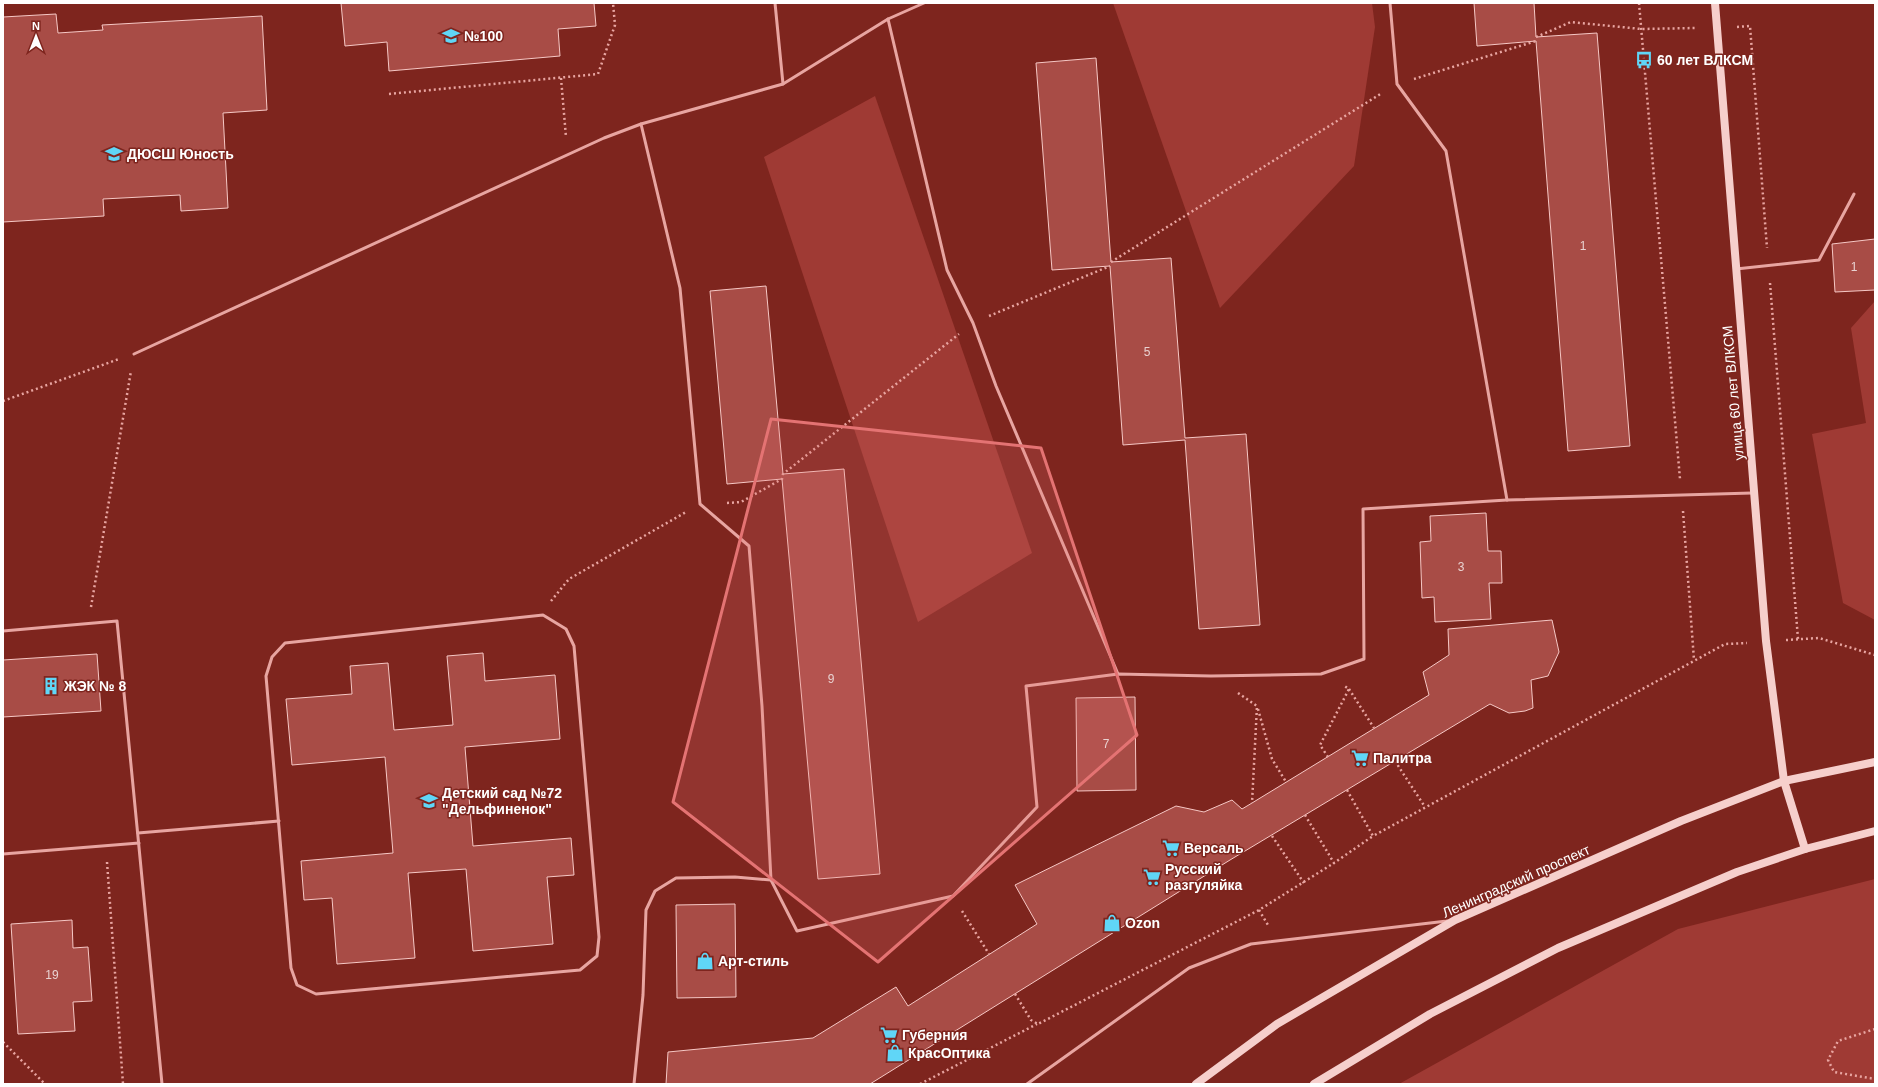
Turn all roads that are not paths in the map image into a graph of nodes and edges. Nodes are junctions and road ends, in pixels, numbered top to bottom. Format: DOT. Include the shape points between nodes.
graph roads {
  1 [pos="775,3"];
  2 [pos="924,3"];
  3 [pos="1390,3"];
  4 [pos="1715,3"];
  5 [pos="888,19"];
  6 [pos="783,84"];
  7 [pos="641,124"];
  8 [pos="1854,194"];
  9 [pos="1736,269"];
  10 [pos="134,354"];
  11 [pos="1754,493"];
  12 [pos="1507,500"];
  13 [pos="3,631"];
  14 [pos="1118,674"];
  15 [pos="1875,762"];
  16 [pos="1784,781"];
  17 [pos="279,821"];
  18 [pos="1875,831"];
  19 [pos="138,833"];
  20 [pos="139,843"];
  21 [pos="1805,849"];
  22 [pos="3,854"];
  23 [pos="771,880"];
  24 [pos="1455,920"];
  25 [pos="162,1084"];
  26 [pos="634,1084"];
  27 [pos="1028,1084"];
  28 [pos="1196,1084"];
  29 [pos="1314,1084"];
  1 -- 6 [label="lane"];
  2 -- 5 [label="lane"];
  3 -- 12 [label="lane" via="1397,84 1446,151"];
  4 -- 9 [label="main road, улица 60 лет ВЛКСМ"];
  5 -- 6 [label="lane"];
  5 -- 14 [label="lane" via="947,270 974,323 996,386"];
  6 -- 7 [label="lane"];
  7 -- 10 [label="lane" via="604,138"];
  7 -- 23 [label="lane" via="680,288 700,504 749,546 762,706"];
  8 -- 9 [label="lane" via="1819,260"];
  9 -- 11 [label="main road, улица 60 лет ВЛКСМ"];
  11 -- 12 [label="lane"];
  11 -- 16 [label="main road, улица 60 лет ВЛКСМ" via="1766,641"];
  12 -- 14 [label="lane" via="1363,509 1364,659 1321,674"];
  13 -- 19 [label="lane" via="117,621"];
  14 -- 23 [label="lane" via="1026,686 1037,807 952,896 797,931"];
  15 -- 16 [label="main road, Ленинградский проспект"];
  16 -- 21 [label="main road, улица 60 лет ВЛКСМ"];
  16 -- 24 [label="main road, Ленинградский проспект" via="1681,821"];
  17 -- 17 [label="lane" via="266,676 272,657 285,643 543,615 566,629 574,646 599,937 597,956 580,970 316,994 297,985 292,968"];
  17 -- 19 [label="lane"];
  18 -- 21 [label="main road"];
  19 -- 20 [label="lane"];
  20 -- 22 [label="lane"];
  20 -- 25 [label="lane"];
  21 -- 29 [label="main road" via="1737,872 1558,948 1430,1014"];
  23 -- 26 [label="lane" via="735,877 676,878 655,891 646,910 643,995"];
  24 -- 27 [label="lane" via="1251,944 1196,965"];
  24 -- 28 [label="main road, Ленинградский проспект" via="1277,1024"];
}
